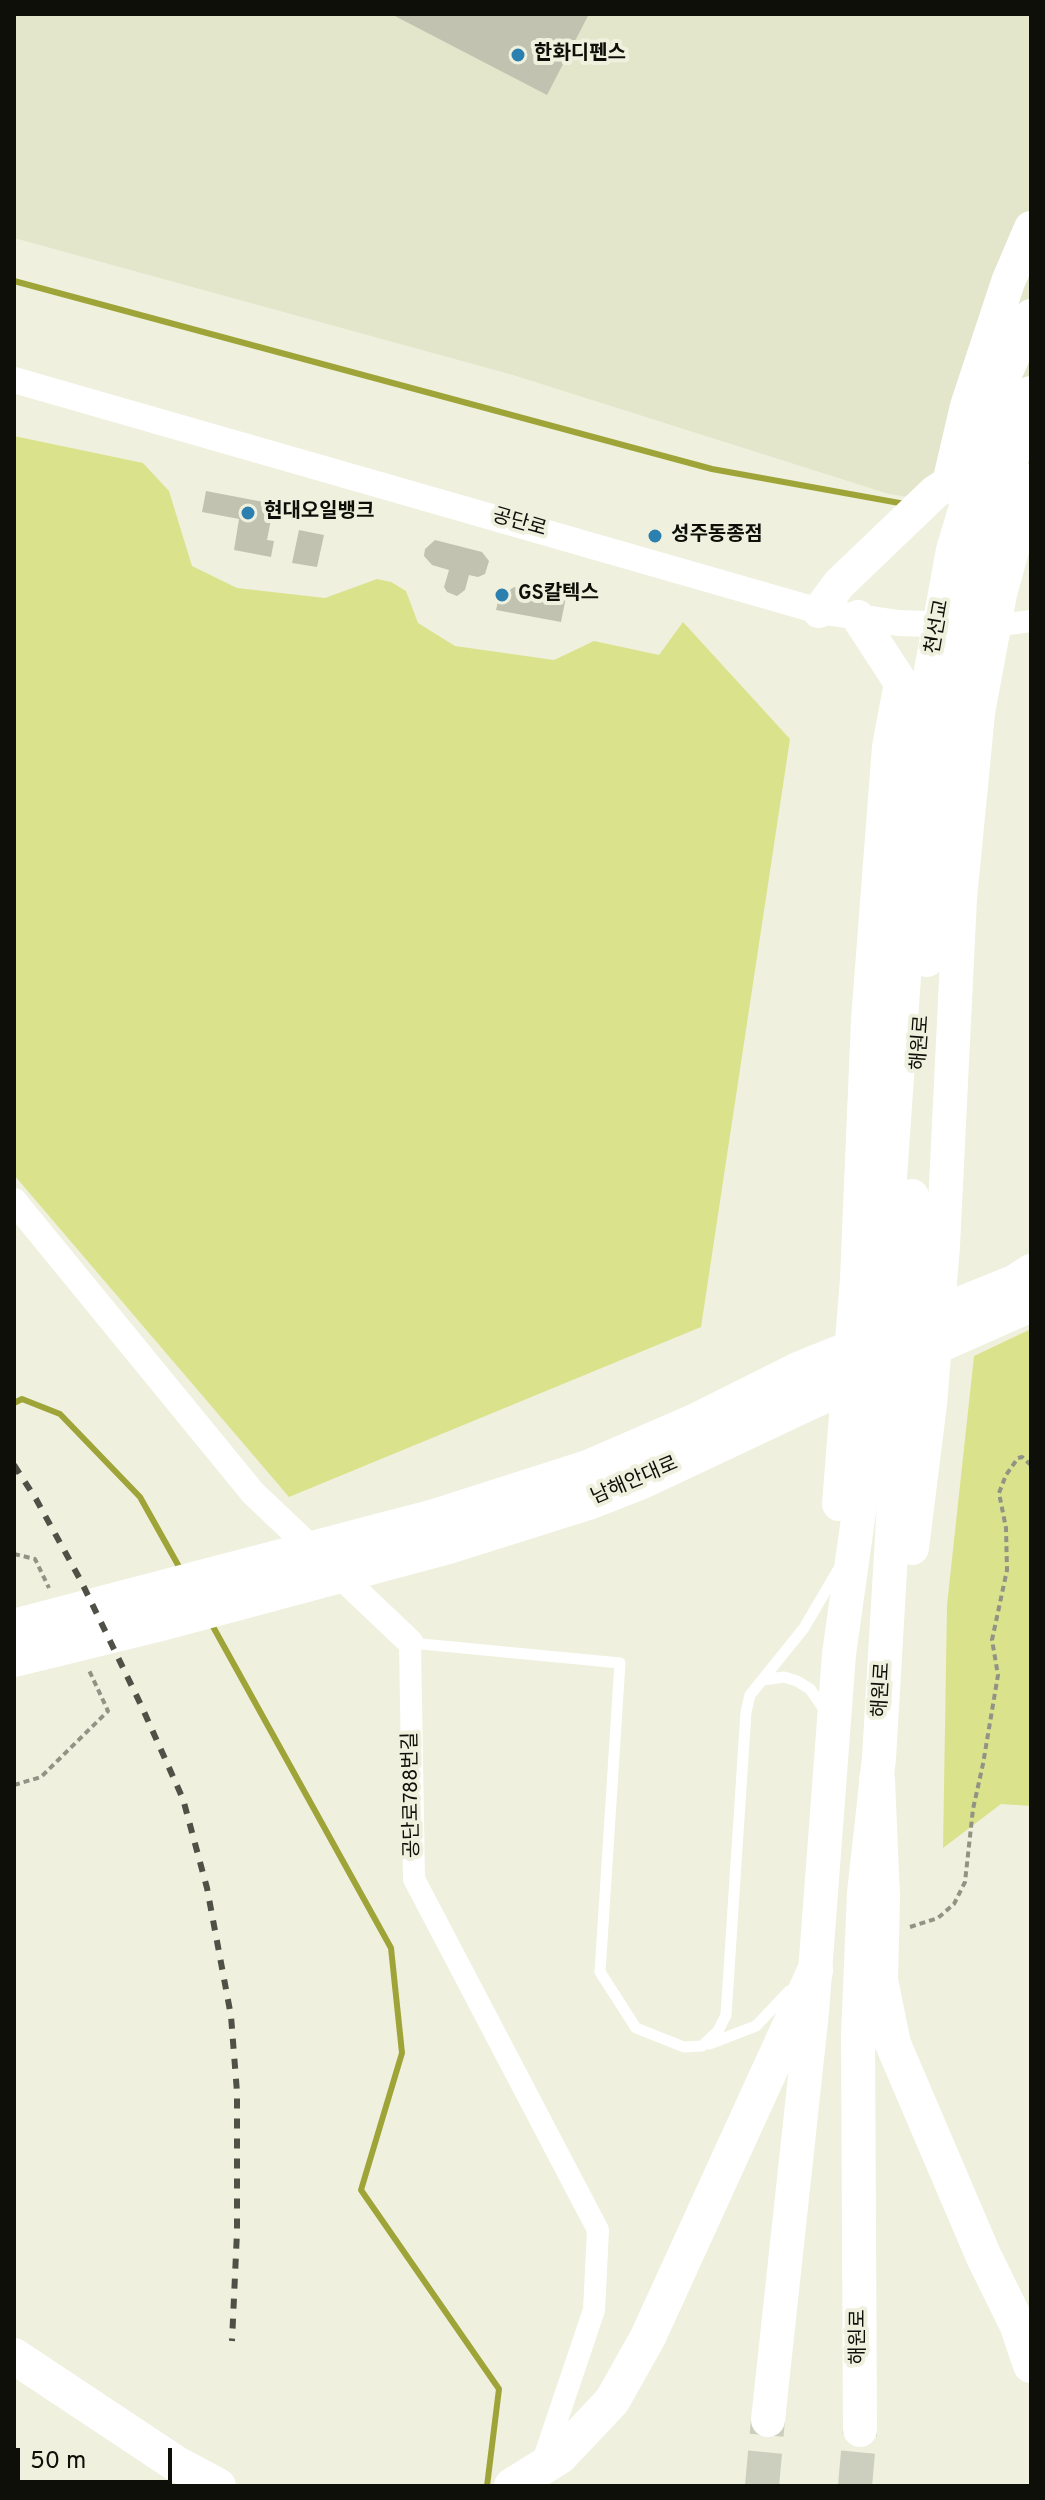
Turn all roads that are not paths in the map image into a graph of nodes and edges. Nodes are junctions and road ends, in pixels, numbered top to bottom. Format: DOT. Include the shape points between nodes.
graph roads {
  1 [pos="1031,228"];
  2 [pos="1031,316"];
  3 [pos="14,380"];
  4 [pos="1031,393"];
  5 [pos="1029,488"];
  6 [pos="829,597"];
  7 [pos="997,610"];
  8 [pos="858,617"];
  9 [pos="1031,621"];
  10 [pos="892,733"];
  11 [pos="973,763"];
  12 [pos="916,950"];
  13 [pos="14,1201"];
  14 [pos="1025,1292"];
  15 [pos="442,1532"];
  16 [pos="838,1570"];
  17 [pos="14,1627"];
  18 [pos="410,1642"];
  19 [pos="839,1654"];
  20 [pos="14,1659"];
  21 [pos="762,1680"];
  22 [pos="832,1738"];
  23 [pos="878,1769"];
  24 [pos="819,1930"];
  25 [pos="815,1971"];
  26 [pos="702,2046"];
  27 [pos="14,2356"];
  28 [pos="1031,2365"];
  29 [pos="14,2373"];
  30 [pos="768,2420"];
  31 [pos="860,2430"];
  32 [pos="179,2486"];
  33 [pos="218,2486"];
  34 [pos="512,2486"];
  35 [pos="535,2486"];
  1 -- 6 [label="main road" via="967,406 949,483"];
  2 -- 12 [label="main road, 천선교" via="1006,372 953,550 922,720"];
  3 -- 6 [label="street, 공단로"];
  4 -- 12 [label="main road, 천선교" via="986,546"];
  5 -- 7 [label="main road"];
  6 -- 8 [label="street, 공단로"];
  7 -- 8 [label="street, 공단로" via="898,623"];
  7 -- 9 [label="street, 공단로"];
  7 -- 11 [label="main road"];
  8 -- 10 [label="main road" via="901,683"];
  10 -- 11 [label="main road" via="913,698 951,697 966,716"];
  10 -- 16 [label="main road" via="868,1020"];
  11 -- 23 [label="main road" via="930,1404"];
  12 -- 19 [label="main road, 해원로" via="874,1405"];
  12 -- 23 [label="main road, 해원로"];
  13 -- 18 [label="street" via="253,1493"];
  14 -- 15 [label="highway, 남해안대로" via="806,1385 642,1481 580,1505"];
  15 -- 17 [label="highway"];
  15 -- 20 [label="highway" via="161,1623"];
  16 -- 19 [label="main road"];
  16 -- 21 [label="lane" via="804,1628"];
  18 -- 26 [label="lane" via="620,1663 600,1972 636,2028 684,2047"];
  18 -- 35 [label="street, 공단로788번길" via="414,1879 598,2230 594,2310"];
  19 -- 22 [label="main road, 해원로"];
  21 -- 22 [label="lane" via="784,1677 810,1689 828,1717"];
  21 -- 26 [label="lane" via="750,1695 746,1712 726,2015"];
  22 -- 24 [label="main road, 해원로"];
  23 -- 28 [label="highway" via="880,1980 893,2044"];
  23 -- 31 [label="main road, 해원로" via="864,1893 858,2036"];
  24 -- 25 [label="main road, 해원로"];
  24 -- 26 [label="lane" via="799,1978 780,2004 756,2026"];
  25 -- 30 [label="main road, 해원로"];
  25 -- 34 [label="highway" via="648,2337 612,2401 560,2456"];
  27 -- 33 [label="highway"];
  29 -- 32 [label="highway"];
}
